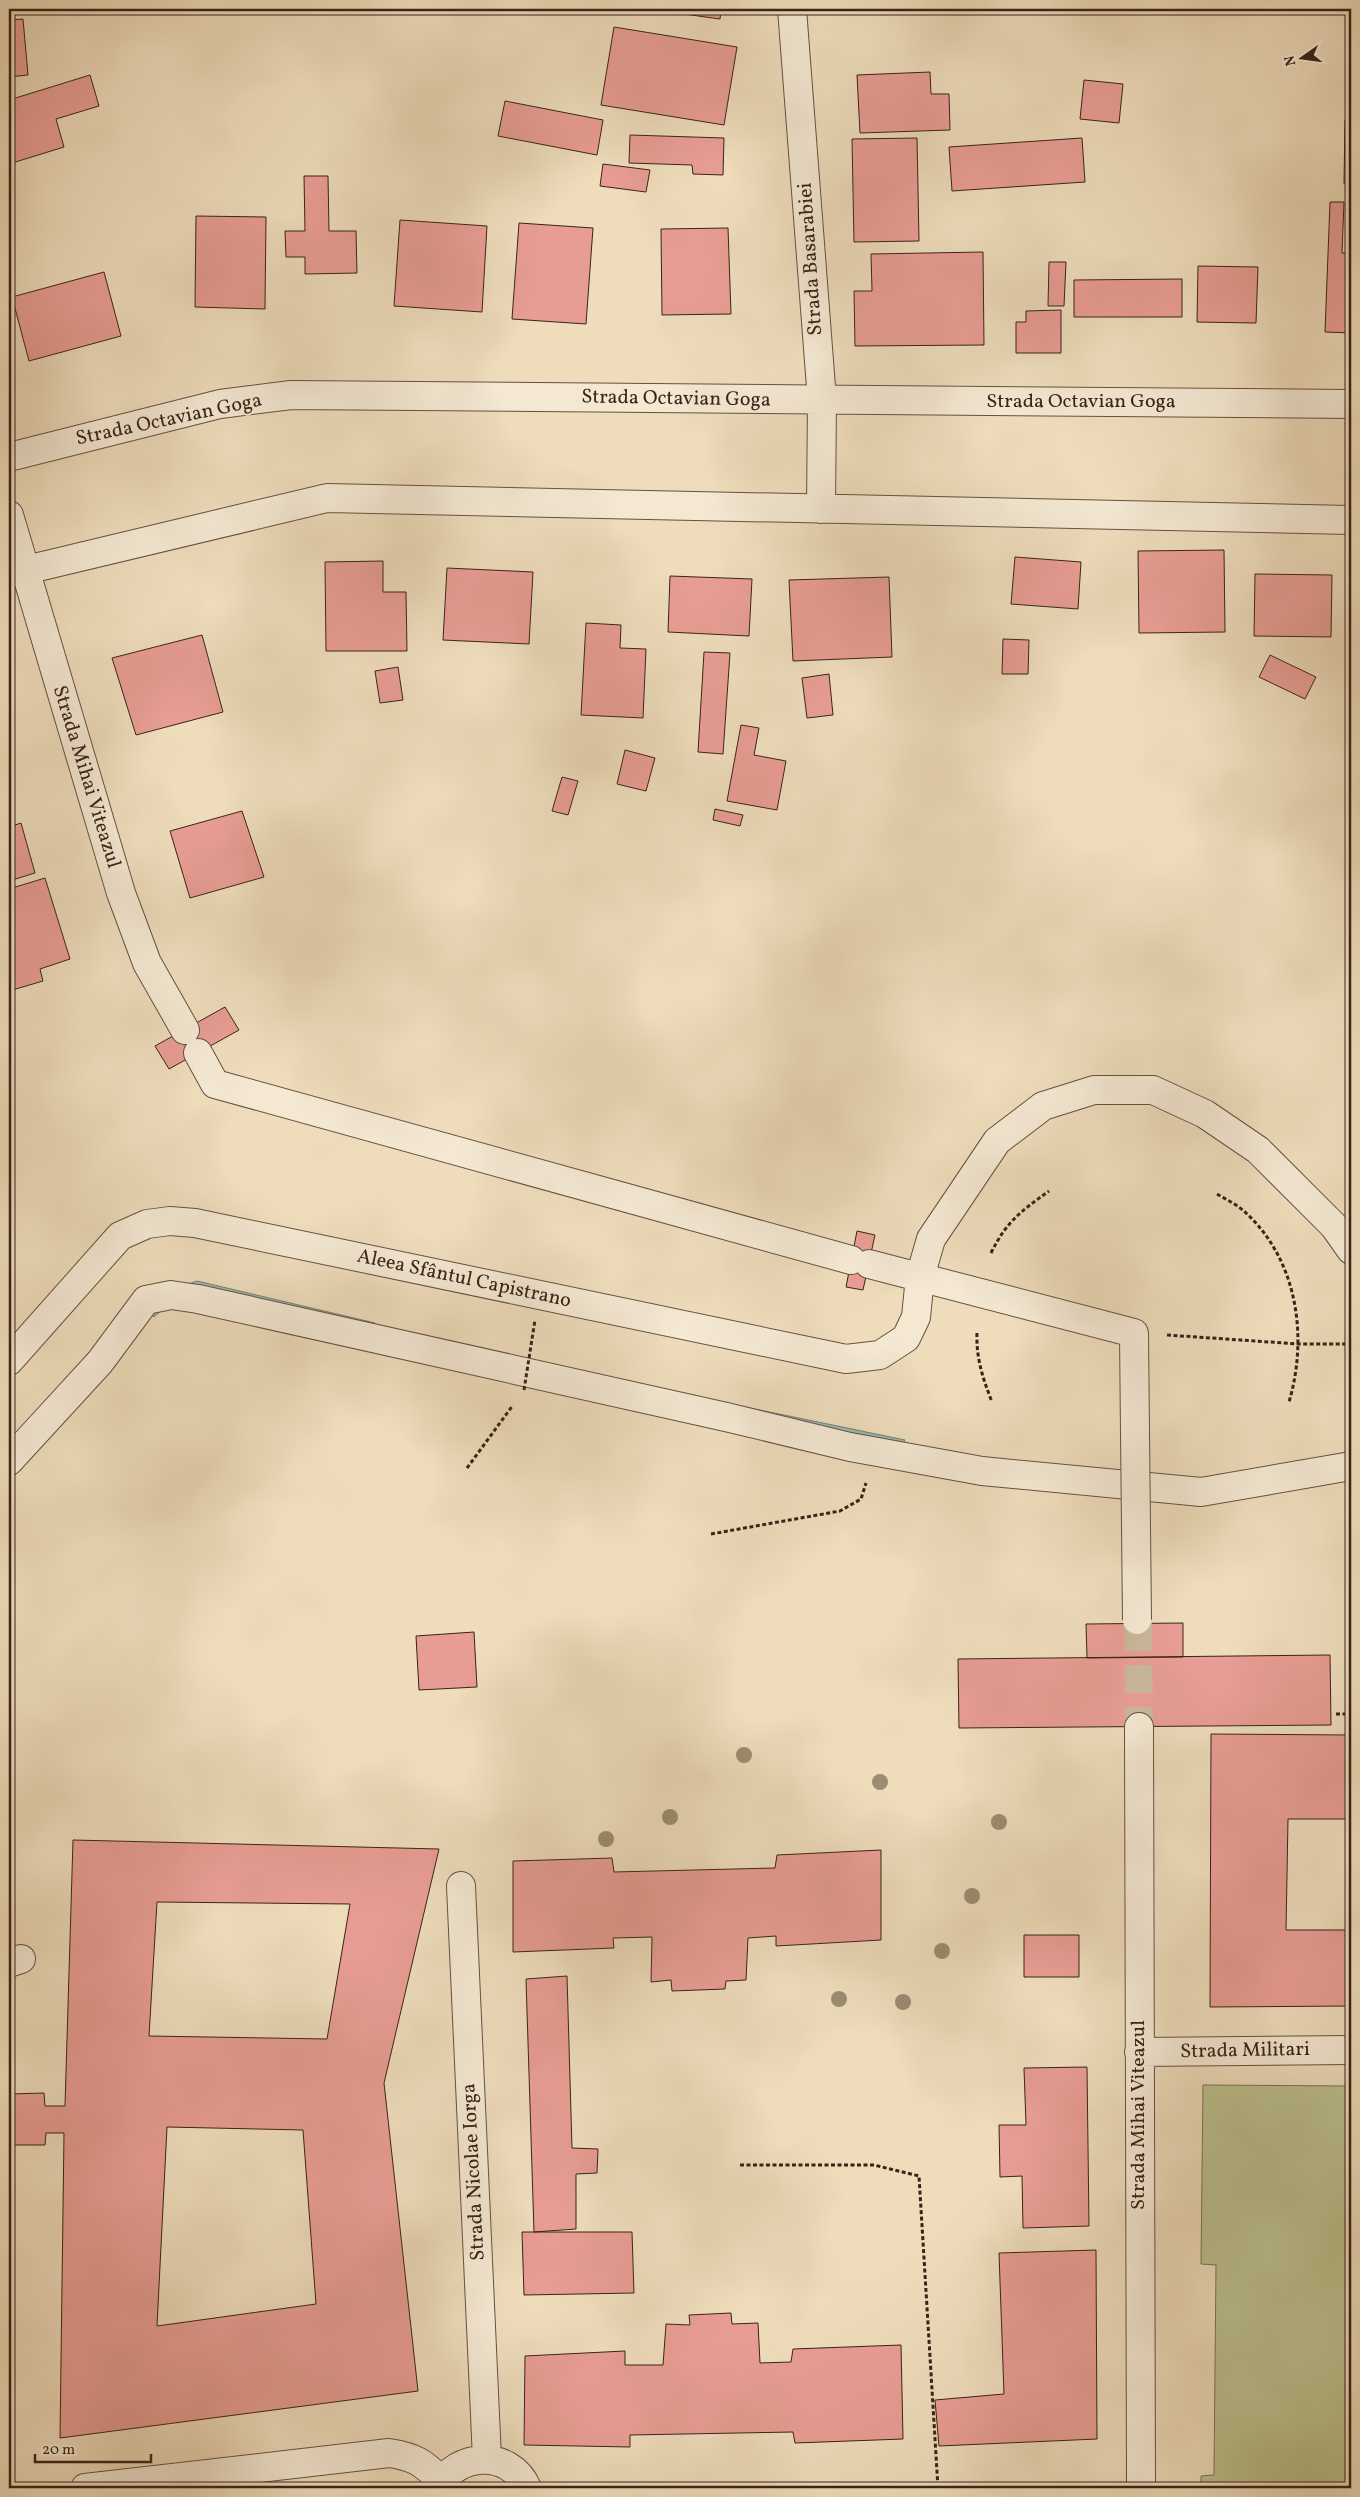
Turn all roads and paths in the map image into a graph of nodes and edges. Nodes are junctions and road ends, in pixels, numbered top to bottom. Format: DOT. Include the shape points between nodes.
graph roads {
  1 [pos="792,9"];
  2 [pos="822,400"];
  3 [pos="1351,404"];
  4 [pos="9,457"];
  5 [pos="821,509"];
  6 [pos="9,515"];
  7 [pos="1351,520"];
  8 [pos="16,572"];
  9 [pos="1049,1192"];
  10 [pos="1217,1194"];
  11 [pos="1351,1250"];
  12 [pos="991,1253"];
  13 [pos="920,1277"];
  14 [pos="535,1320"];
  15 [pos="978,1333"];
  16 [pos="1134,1333"];
  17 [pos="1299,1344"];
  18 [pos="1351,1344"];
  19 [pos="9,1362"];
  20 [pos="992,1402"];
  21 [pos="1289,1402"];
  22 [pos="877,1452"];
  23 [pos="9,1461"];
  24 [pos="1351,1466"];
  25 [pos="467,1468"];
  26 [pos="711,1534"];
  27 [pos="1137,1621"];
  28 [pos="1336,1714"];
  29 [pos="1351,1714"];
  30 [pos="1139,1734"];
  31 [pos="460,1886"];
  32 [pos="1351,2050"];
  33 [pos="1139,2052"];
  34 [pos="740,2165"];
  35 [pos="486,2459"];
  36 [pos="440,2484"];
  37 [pos="85,2488"];
  38 [pos="527,2488"];
  39 [pos="938,2488"];
  40 [pos="1141,2488"];
  1 -- 2 [label="street, Strada Basarabiei"];
  2 -- 3 [label="street, Strada Octavian Goga"];
  2 -- 4 [label="street, Strada Octavian Goga" via="291,395 220,404"];
  2 -- 5 [label="street, Strada Basarabiei"];
  5 -- 7 [label="street"];
  5 -- 8 [label="street" via="327,498"];
  6 -- 8 [label="street, Strada Mihai Viteazul"];
  8 -- 13 [label="street, Strada Mihai Viteazul" via="147,964 215,1084"];
  9 -- 12 [label="path" via="1003,1229"];
  10 -- 17 [label="path" via="1245,1212 1265,1233 1283,1266 1294,1299"];
  11 -- 13 [label="street, Aleea Sfântul Capistrano" via="1334,1226 1258,1150 1205,1114 1153,1090 1094,1090 1043,1106 997,1141 931,1239"];
  13 -- 16 [label="street, Strada Mihai Viteazul"];
  13 -- 19 [label="street, Aleea Sfântul Capistrano" via="916,1317 906,1338 880,1355 846,1359 196,1222 170,1221 147,1224 120,1236"];
  14 -- 25 [label="path, bridge" via="524,1390"];
  15 -- 20 [label="path" via="976,1345 981,1374"];
  16 -- 17 [label="path"];
  16 -- 27 [label="street, bridge"];
  17 -- 18 [label="path"];
  17 -- 21 [label="path" via="1296,1380"];
  22 -- 23 [label="street" via="198,1298 171,1295 146,1300 100,1362"];
  22 -- 24 [label="street" via="982,1471 1201,1492"];
  22 -- 26 [label="path" via="861,1499 840,1511"];
  28 -- 29 [label="path"];
  30 -- 33 [label="street, Strada Mihai Viteazul"];
  31 -- 35 [label="street, Strada Nicolae Iorga"];
  32 -- 33 [label="street, Strada Militari"];
  33 -- 40 [label="street, Strada Mihai Viteazul"];
  34 -- 39 [label="path" via="874,2165 919,2176"];
  35 -- 36 [label="street" via="454,2468"];
  35 -- 38 [label="street" via="515,2471"];
  36 -- 37 [label="street" via="424,2464 411,2456 389,2453"];
}
